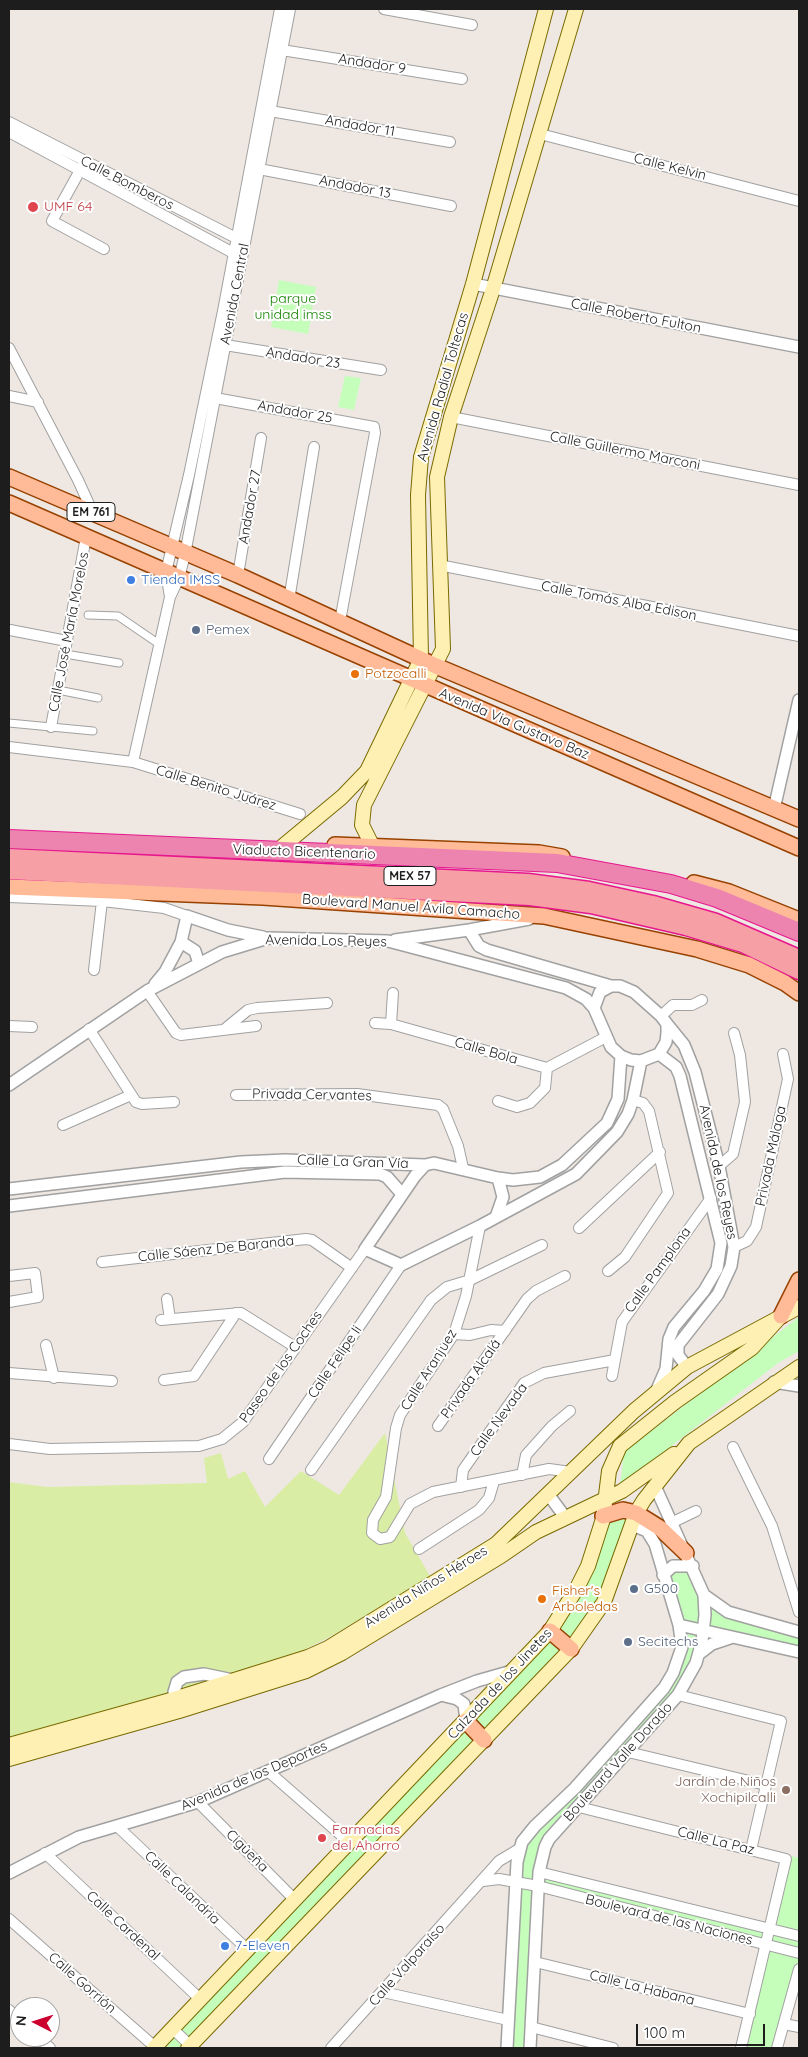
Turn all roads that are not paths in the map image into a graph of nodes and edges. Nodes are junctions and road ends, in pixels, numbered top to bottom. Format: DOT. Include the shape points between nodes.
graph roads {
  1 [pos="280,9"];
  2 [pos="290,9"];
  3 [pos="384,9"];
  4 [pos="546,9"];
  5 [pos="576,9"];
  6 [pos="472,25"];
  7 [pos="282,50"];
  8 [pos="462,79"];
  9 [pos="270,111"];
  10 [pos="9,122"];
  11 [pos="9,132"];
  12 [pos="540,134"];
  13 [pos="450,142"];
  14 [pos="83,166"];
  15 [pos="259,169"];
  16 [pos="799,201"];
  17 [pos="451,206"];
  18 [pos="236,238"];
  19 [pos="245,243"];
  20 [pos="104,249"];
  21 [pos="238,256"];
  22 [pos="473,284"];
  23 [pos="493,289"];
  24 [pos="225,345"];
  25 [pos="799,347"];
  26 [pos="9,348"];
  27 [pos="381,370"];
  28 [pos="9,396"];
  29 [pos="215,398"];
  30 [pos="38,402"];
  31 [pos="452,416"];
  32 [pos="261,438"];
  33 [pos="314,447"];
  34 [pos="9,478"];
  35 [pos="799,485"];
  36 [pos="9,503"];
  37 [pos="93,513"];
  38 [pos="86,537"];
  39 [pos="179,551"];
  40 [pos="439,565"];
  41 [pos="173,575"];
  42 [pos="238,576"];
  43 [pos="289,600"];
  44 [pos="88,615"];
  45 [pos="340,621"];
  46 [pos="10,630"];
  47 [pos="799,636"];
  48 [pos="67,640"];
  49 [pos="159,644"];
  50 [pos="65,654"];
  51 [pos="421,659"];
  52 [pos="119,663"];
  53 [pos="436,666"];
  54 [pos="419,682"];
  55 [pos="58,690"];
  56 [pos="98,698"];
  57 [pos="799,700"];
  58 [pos="9,723"];
  59 [pos="51,727"];
  60 [pos="92,731"];
  61 [pos="9,747"];
  62 [pos="133,762"];
  63 [pos="774,809"];
  64 [pos="300,814"];
  65 [pos="799,820"];
  66 [pos="9,834"];
  67 [pos="9,839"];
  68 [pos="372,845"];
  69 [pos="283,846"];
  70 [pos="799,848"];
  71 [pos="9,857"];
  72 [pos="9,871"];
  73 [pos="9,887"];
  74 [pos="9,897"];
  75 [pos="102,901"];
  76 [pos="187,916"];
  77 [pos="544,916"];
  78 [pos="799,920"];
  79 [pos="469,930"];
  80 [pos="799,932"];
  81 [pos="268,938"];
  82 [pos="388,941"];
  83 [pos="181,942"];
  84 [pos="799,958"];
  85 [pos="199,964"];
  86 [pos="94,970"];
  87 [pos="799,971"];
  88 [pos="611,986"];
  89 [pos="147,991"];
  90 [pos="393,993"];
  91 [pos="799,993"];
  92 [pos="702,1000"];
  93 [pos="327,1003"];
  94 [pos="594,1008"];
  95 [pos="664,1020"];
  96 [pos="375,1024"];
  97 [pos="391,1024"];
  98 [pos="9,1026"];
  99 [pos="256,1026"];
  100 [pos="32,1027"];
  101 [pos="89,1029"];
  102 [pos="226,1029"];
  103 [pos="734,1033"];
  104 [pos="606,1037"];
  105 [pos="658,1054"];
  106 [pos="783,1054"];
  107 [pos="621,1056"];
  108 [pos="641,1061"];
  109 [pos="548,1068"];
  110 [pos="9,1085"];
  111 [pos="236,1094"];
  112 [pos="131,1095"];
  113 [pos="633,1100"];
  114 [pos="498,1101"];
  115 [pos="174,1102"];
  116 [pos="62,1125"];
  117 [pos="660,1152"];
  118 [pos="425,1166"];
  119 [pos="719,1166"];
  120 [pos="464,1168"];
  121 [pos="498,1178"];
  122 [pos="9,1189"];
  123 [pos="402,1194"];
  124 [pos="711,1198"];
  125 [pos="9,1206"];
  126 [pos="496,1217"];
  127 [pos="480,1226"];
  128 [pos="579,1228"];
  129 [pos="374,1235"];
  130 [pos="542,1244"];
  131 [pos="734,1247"];
  132 [pos="365,1249"];
  133 [pos="387,1259"];
  134 [pos="102,1262"];
  135 [pos="401,1265"];
  136 [pos="352,1268"];
  137 [pos="608,1271"];
  138 [pos="9,1276"];
  139 [pos="565,1276"];
  140 [pos="470,1280"];
  141 [pos="799,1280"];
  142 [pos="167,1299"];
  143 [pos="9,1302"];
  144 [pos="799,1307"];
  145 [pos="236,1313"];
  146 [pos="781,1316"];
  147 [pos="505,1331"];
  148 [pos="454,1334"];
  149 [pos="46,1345"];
  150 [pos="295,1347"];
  151 [pos="673,1357"];
  152 [pos="615,1360"];
  153 [pos="799,1366"];
  154 [pos="688,1367"];
  155 [pos="9,1373"];
  156 [pos="612,1376"];
  157 [pos="54,1378"];
  158 [pos="164,1380"];
  159 [pos="112,1381"];
  160 [pos="774,1382"];
  161 [pos="799,1386"];
  162 [pos="656,1393"];
  163 [pos="570,1411"];
  164 [pos="438,1426"];
  165 [pos="689,1443"];
  166 [pos="9,1444"];
  167 [pos="733,1447"];
  168 [pos="268,1459"];
  169 [pos="311,1470"];
  170 [pos="522,1475"];
  171 [pos="567,1476"];
  172 [pos="494,1481"];
  173 [pos="655,1486"];
  174 [pos="461,1487"];
  175 [pos="548,1494"];
  176 [pos="606,1500"];
  177 [pos="696,1512"];
  178 [pos="603,1516"];
  179 [pos="565,1517"];
  180 [pos="634,1519"];
  181 [pos="671,1523"];
  182 [pos="419,1549"];
  183 [pos="689,1560"];
  184 [pos="663,1575"];
  185 [pos="704,1595"];
  186 [pos="799,1612"];
  187 [pos="679,1625"];
  188 [pos="704,1630"];
  189 [pos="550,1631"];
  190 [pos="799,1632"];
  191 [pos="730,1638"];
  192 [pos="571,1649"];
  193 [pos="799,1652"];
  194 [pos="700,1654"];
  195 [pos="512,1671"];
  196 [pos="441,1695"];
  197 [pos="678,1695"];
  198 [pos="177,1705"];
  199 [pos="466,1721"];
  200 [pos="484,1740"];
  201 [pos="9,1745"];
  202 [pos="628,1752"];
  203 [pos="9,1759"];
  204 [pos="269,1772"];
  205 [pos="766,1785"];
  206 [pos="198,1802"];
  207 [pos="578,1806"];
  208 [pos="117,1826"];
  209 [pos="535,1826"];
  210 [pos="549,1839"];
  211 [pos="350,1843"];
  212 [pos="519,1848"];
  213 [pos="752,1850"];
  214 [pos="45,1853"];
  215 [pos="539,1872"];
  216 [pos="9,1873"];
  217 [pos="483,1881"];
  218 [pos="515,1882"];
  219 [pos="538,1886"];
  220 [pos="295,1900"];
  221 [pos="9,1919"];
  222 [pos="771,1928"];
  223 [pos="799,1936"];
  224 [pos="767,1945"];
  225 [pos="248,1950"];
  226 [pos="799,1953"];
  227 [pos="534,1962"];
  228 [pos="799,1969"];
  229 [pos="383,1992"];
  230 [pos="200,1999"];
  231 [pos="750,2014"];
  232 [pos="508,2020"];
  233 [pos="784,2024"];
  234 [pos="531,2027"];
  235 [pos="799,2027"];
  236 [pos="173,2029"];
  237 [pos="190,2047"];
  238 [pos="154,2048"];
  239 [pos="331,2048"];
  240 [pos="507,2048"];
  241 [pos="530,2048"];
  242 [pos="613,2048"];
  243 [pos="741,2048"];
  244 [pos="778,2048"];
  1 -- 18 [label="street, Avenida Central"];
  2 -- 7 [label="street, Avenida Central"];
  3 -- 6 [label="street"];
  4 -- 22 [label="main road, Avenida Radial Toltecas"];
  5 -- 12 [label="main road, Avenida Radial Toltecas"];
  7 -- 8 [label="street, Andador 9"];
  7 -- 9 [label="street, Avenida Central"];
  9 -- 13 [label="street, Andador 11"];
  9 -- 15 [label="street, Avenida Central"];
  10 -- 14 [label="street, Calle Bomberos"];
  11 -- 14 [label="street, Calle Bomberos"];
  12 -- 16 [label="street, Calle Kelvin"];
  12 -- 23 [label="main road, Avenida Radial Toltecas"];
  14 -- 18 [label="street, Calle Bomberos"];
  14 -- 20 [label="street" via="52,221"];
  14 -- 21 [label="street, Calle Bomberos"];
  15 -- 17 [label="street, Andador 13"];
  15 -- 19 [label="street, Avenida Central"];
  18 -- 19 [label="street, Calle Bomberos"];
  18 -- 21 [label="street, Avenida Central"];
  19 -- 21 [label="street, Avenida Central"];
  21 -- 24 [label="street, Avenida Central"];
  21 -- 39 [label="street, Avenida Central" via="223,311"];
  22 -- 23 [label="street, Calle Roberto Fulton"];
  22 -- 51 [label="main road, Avenida Radial Toltecas" via="418,476"];
  23 -- 25 [label="street, Calle Roberto Fulton"];
  23 -- 31 [label="main road, Avenida Radial Toltecas"];
  24 -- 27 [label="street, Andador 23"];
  24 -- 29 [label="street, Avenida Central"];
  26 -- 30 [label="street"];
  28 -- 30 [label="street"];
  29 -- 39 [label="street, Avenida Central"];
  29 -- 45 [label="street, Andador 25" via="374,427"];
  30 -- 37 [label="street"];
  31 -- 35 [label="street, Calle Guillermo Marconi"];
  31 -- 40 [label="main road, Avenida Radial Toltecas" via="437,477"];
  32 -- 42 [label="street, Andador 27"];
  33 -- 43 [label="street"];
  34 -- 37 [label="main road, Avenida Via Gustavo Baz / EM 761"];
  36 -- 38 [label="main road, Avenida Via Gustavo Baz / EM 761"];
  37 -- 39 [label="main road, Avenida Via Gustavo Baz / EM 761"];
  38 -- 41 [label="main road, Avenida Via Gustavo Baz / EM 761"];
  38 -- 48 [label="street, Calle José María Morelos"];
  39 -- 41 [label="street, Avenida Central"];
  39 -- 42 [label="main road, Avenida Via Gustavo Baz"];
  40 -- 47 [label="street, Calle Tomás Alba Edison"];
  40 -- 53 [label="main road, Avenida Radial Toltecas" via="443,643"];
  41 -- 49 [label="street"];
  41 -- 54 [label="main road, Avenida Via Gustavo Baz"];
  42 -- 43 [label="main road, Avenida Via Gustavo Baz"];
  43 -- 45 [label="main road, Avenida Via Gustavo Baz"];
  44 -- 49 [label="street" via="118,616"];
  45 -- 51 [label="main road, Avenida Via Gustavo Baz"];
  46 -- 48 [label="street"];
  48 -- 50 [label="street, Calle José María Morelos"];
  49 -- 62 [label="street"];
  50 -- 52 [label="street"];
  50 -- 55 [label="street, Calle José María Morelos"];
  51 -- 53 [label="main road, Avenida Via Gustavo Baz"];
  51 -- 54 [label="main road, Avenida Radial Toltecas"];
  53 -- 54 [label="main road, Avenida Radial Toltecas"];
  53 -- 63 [label="main road, Avenida Via Gustavo Baz"];
  54 -- 68 [label="main road, Avenida Radial Toltecas" via="364,805 362,825"];
  54 -- 69 [label="main road, Avenida Radial Toltecas" via="367,770 342,797"];
  54 -- 70 [label="main road, Avenida Via Gustavo Baz"];
  55 -- 56 [label="street"];
  55 -- 59 [label="street, Calle José María Morelos"];
  57 -- 63 [label="street"];
  58 -- 59 [label="street"];
  59 -- 60 [label="street"];
  61 -- 62 [label="street, Calle Benito Juárez"];
  62 -- 64 [label="street, Calle Benito Juárez"];
  63 -- 65 [label="main road, Avenida Via Gustavo Baz"];
  66 -- 69 [label="main road"];
  67 -- 80 [label="highway, Viaducto Bicentenario" via="556,863 671,884 717,898"];
  68 -- 69 [label="main road"];
  68 -- 78 [label="main road" via="538,853 623,866 729,892"];
  71 -- 84 [label="highway, Boulevard Manuel Ávila Camacho / MEX 57" via="528,882 589,890 653,904 716,922"];
  72 -- 87 [label="highway, Boulevard Manuel Ávila Camacho / MEX 57" via="530,897 591,905 686,927 743,944"];
  73 -- 77 [label="main road, Boulevard Manuel Ávila Camacho" via="263,897"];
  74 -- 75 [label="street"];
  75 -- 76 [label="street" via="164,908"];
  75 -- 86 [label="street"];
  76 -- 81 [label="street" via="228,930"];
  76 -- 83 [label="street, Avenida Los Reyes"];
  77 -- 79 [label="street"];
  77 -- 91 [label="main road, Boulevard Manuel Ávila Camacho" via="697,949 749,965"];
  79 -- 82 [label="street"];
  79 -- 88 [label="street" via="474,940 487,950"];
  81 -- 82 [label="street, Avenida Los Reyes"];
  81 -- 85 [label="street, Avenida Los Reyes" via="229,949"];
  82 -- 94 [label="street, Avenida Los Reyes" via="566,988 586,999"];
  83 -- 85 [label="street" via="195,951"];
  83 -- 89 [label="street, Avenida Los Reyes" via="165,972"];
  85 -- 89 [label="street, Avenida Los Reyes"];
  88 -- 94 [label="street" via="600,992"];
  88 -- 95 [label="street" via="634,992"];
  89 -- 101 [label="street, Avenida Los Reyes"];
  89 -- 102 [label="street" via="176,1033 186,1035"];
  90 -- 97 [label="street"];
  92 -- 95 [label="street" via="690,1006 673,1005"];
  93 -- 102 [label="street" via="248,1010"];
  94 -- 104 [label="street"];
  95 -- 105 [label="street" via="666,1042"];
  95 -- 119 [label="street, Avenida de los Reyes" via="690,1057"];
  96 -- 97 [label="street, Calle Bola"];
  97 -- 109 [label="street, Calle Bola"];
  98 -- 100 [label="street"];
  99 -- 102 [label="street"];
  101 -- 110 [label="street, Avenida Los Reyes"];
  101 -- 112 [label="street"];
  103 -- 119 [label="street" via="740,1055 744,1102 733,1154"];
  104 -- 107 [label="street"];
  104 -- 109 [label="street"];
  105 -- 108 [label="street"];
  105 -- 124 [label="street, Avenida de los Reyes" via="676,1067 680,1076"];
  106 -- 131 [label="street, Privada Málaga" via="788,1079 756,1227 747,1241"];
  107 -- 108 [label="street"];
  107 -- 121 [label="street, Calle La Gran Vía" via="618,1099 607,1123 597,1134 572,1158 552,1171 527,1179"];
  108 -- 113 [label="street"];
  109 -- 114 [label="street" via="545,1088 530,1103 517,1107"];
  111 -- 120 [label="street, Privada Cervantes" via="357,1094 438,1105 444,1109"];
  112 -- 115 [label="street" via="142,1104"];
  112 -- 116 [label="street"];
  113 -- 117 [label="street" via="643,1103 649,1111"];
  113 -- 126 [label="street" via="617,1132 576,1174"];
  117 -- 128 [label="street"];
  117 -- 137 [label="street" via="667,1197 625,1257"];
  118 -- 120 [label="street, Calle La Gran Vía" via="434,1163"];
  118 -- 122 [label="street, Calle La Gran Vía" via="326,1160 242,1162"];
  118 -- 123 [label="street, Paseo de los Coches"];
  119 -- 131 [label="street, Avenida de los Reyes"];
  120 -- 121 [label="street, Calle La Gran Vía"];
  121 -- 126 [label="street" via="502,1198"];
  123 -- 125 [label="street, Calle La Gran Vía" via="380,1174 285,1172"];
  123 -- 129 [label="street, Paseo de los Coches"];
  124 -- 151 [label="street, Avenida de los Reyes" via="720,1243 717,1268 704,1291 674,1328 667,1344"];
  124 -- 152 [label="street, Calle Pamplona" via="628,1312 618,1332"];
  126 -- 127 [label="street"];
  127 -- 135 [label="street"];
  127 -- 140 [label="street, Calle Aranjuez"];
  129 -- 132 [label="street, Paseo de los Coches"];
  129 -- 133 [label="street"];
  130 -- 140 [label="street"];
  131 -- 151 [label="street, Avenida de los Reyes" via="731,1266 718,1294 680,1341"];
  132 -- 133 [label="street"];
  132 -- 136 [label="street, Paseo de los Coches"];
  133 -- 135 [label="street"];
  134 -- 136 [label="street, Calle Sáenz De Baranda" via="306,1239"];
  135 -- 168 [label="street, Calle Felipe Ii"];
  136 -- 150 [label="street, Paseo de los Coches"];
  138 -- 143 [label="street" via="35,1273 38,1297"];
  139 -- 147 [label="street, Privada Alcalá" via="531,1294"];
  140 -- 148 [label="street, Calle Aranjuez"];
  140 -- 169 [label="street" via="447,1287 431,1300"];
  141 -- 146 [label="main road"];
  142 -- 145 [label="street" via="165,1320"];
  144 -- 146 [label="main road, Calzada de los Jinetes"];
  145 -- 150 [label="street" via="247,1316"];
  145 -- 158 [label="street" via="194,1376"];
  146 -- 154 [label="main road, Avenida Niños Héroes"];
  146 -- 176 [label="main road, Calzada de los Jinetes" via="752,1348 674,1402 620,1446 609,1471"];
  147 -- 148 [label="street, Privada Alcalá"];
  147 -- 164 [label="street, Privada Alcalá"];
  148 -- 174 [label="street, Calle Aranjuez" via="400,1415 386,1497 373,1520 372,1533 380,1539 390,1537 417,1498"];
  149 -- 157 [label="street"];
  150 -- 166 [label="street, Paseo de los Coches" via="243,1422 233,1432 211,1444 50,1450"];
  151 -- 154 [label="street"];
  151 -- 162 [label="street, Avenida de los Reyes"];
  152 -- 156 [label="street, Calle Pamplona"];
  152 -- 174 [label="street, Calle Nevada" via="544,1373 524,1383 463,1470"];
  153 -- 160 [label="main road, Calzada de los Jinetes"];
  154 -- 162 [label="main road, Avenida Niños Héroes"];
  155 -- 157 [label="street"];
  157 -- 159 [label="street"];
  160 -- 161 [label="street"];
  160 -- 165 [label="main road, Calzada de los Jinetes"];
  162 -- 171 [label="main road, Avenida Niños Héroes"];
  163 -- 170 [label="street" via="526,1455"];
  165 -- 173 [label="main road, Calzada de los Jinetes"];
  165 -- 176 [label="main road, Avenida Niños Héroes"];
  167 -- 186 [label="street" via="772,1526"];
  170 -- 171 [label="street, Calle Aranjuez" via="549,1469"];
  170 -- 172 [label="street, Calle Aranjuez"];
  171 -- 175 [label="main road, Avenida Niños Héroes"];
  172 -- 174 [label="street, Calle Aranjuez"];
  172 -- 182 [label="street" via="489,1498 479,1510"];
  173 -- 180 [label="main road, Calzada de los Jinetes"];
  173 -- 181 [label="street, Boulevard Valle Dorado"];
  175 -- 179 [label="street"];
  175 -- 198 [label="main road, Avenida Niños Héroes" via="496,1544 328,1648"];
  176 -- 178 [label="main road, Calzada de los Jinetes"];
  176 -- 179 [label="main road, Avenida Niños Héroes"];
  177 -- 181 [label="street"];
  178 -- 180 [label="main road" via="623,1510"];
  178 -- 189 [label="main road, Calzada de los Jinetes" via="588,1566"];
  179 -- 198 [label="main road, Avenida Niños Héroes" via="320,1664 279,1680"];
  180 -- 183 [label="main road" via="660,1528"];
  180 -- 184 [label="street, Boulevard Valle Dorado" via="647,1531"];
  180 -- 192 [label="main road, Calzada de los Jinetes" via="604,1602"];
  181 -- 183 [label="street, Boulevard Valle Dorado"];
  183 -- 184 [label="street" via="673,1566"];
  183 -- 185 [label="street, Boulevard Valle Dorado"];
  184 -- 187 [label="street, Boulevard Valle Dorado"];
  185 -- 188 [label="street, Boulevard Valle Dorado"];
  185 -- 190 [label="street" via="728,1612"];
  187 -- 188 [label="street"];
  187 -- 209 [label="street, Boulevard Valle Dorado" via="682,1647 664,1688 575,1788"];
  188 -- 191 [label="street"];
  188 -- 194 [label="street, Boulevard Valle Dorado"];
  189 -- 192 [label="main road"];
  189 -- 195 [label="main road, Calzada de los Jinetes"];
  191 -- 193 [label="street"];
  191 -- 194 [label="street" via="712,1644"];
  192 -- 200 [label="main road, Calzada de los Jinetes"];
  194 -- 197 [label="street, Boulevard Valle Dorado"];
  195 -- 196 [label="street, Avenida de los Deportes"];
  195 -- 199 [label="main road, Calzada de los Jinetes"];
  196 -- 199 [label="street" via="464,1704"];
  196 -- 204 [label="street, Avenida de los Deportes"];
  197 -- 202 [label="street, Boulevard Valle Dorado"];
  197 -- 205 [label="street" via="781,1722"];
  198 -- 201 [label="main road, Avenida Niños Héroes"];
  198 -- 203 [label="main road, Avenida Niños Héroes"];
  199 -- 200 [label="main road"];
  199 -- 211 [label="main road, Calzada de los Jinetes"];
  200 -- 237 [label="main road, Calzada de los Jinetes"];
  202 -- 205 [label="street"];
  202 -- 207 [label="street, Boulevard Valle Dorado"];
  204 -- 206 [label="street, Avenida de los Deportes"];
  204 -- 211 [label="street"];
  205 -- 213 [label="street"];
  206 -- 208 [label="street, Avenida de los Deportes"];
  206 -- 220 [label="street, Cigûeña"];
  207 -- 210 [label="street, Boulevard Valle Dorado"];
  207 -- 213 [label="street, Calle La Paz"];
  208 -- 214 [label="street, Avenida de los Deportes" via="79,1837"];
  208 -- 225 [label="street, Calle Calandria"];
  209 -- 210 [label="street"];
  209 -- 212 [label="street, Boulevard Valle Dorado"];
  210 -- 215 [label="street, Boulevard Valle Dorado" via="541,1856"];
  211 -- 220 [label="main road, Calzada de los Jinetes"];
  212 -- 217 [label="street, Calle Valparaíso" via="499,1861"];
  212 -- 218 [label="street, Boulevard Valle Dorado"];
  213 -- 222 [label="street, Calle La Paz" via="786,1859"];
  214 -- 216 [label="street, Avenida de los Deportes"];
  214 -- 230 [label="street, Calle Cardenal"];
  215 -- 219 [label="street, Boulevard Valle Dorado"];
  215 -- 222 [label="street, Boulevard de las Naciones"];
  217 -- 218 [label="street"];
  217 -- 229 [label="street, Calle Valparaíso"];
  218 -- 219 [label="street, Boulevard de las Naciones"];
  218 -- 232 [label="street, Boulevard Valle Dorado"];
  219 -- 224 [label="street, Boulevard de las Naciones"];
  219 -- 227 [label="street, Boulevard Valle Dorado"];
  220 -- 225 [label="main road, Calzada de los Jinetes"];
  221 -- 238 [label="street, Calle Gorrión"];
  222 -- 223 [label="street, Boulevard de las Naciones"];
  222 -- 224 [label="street"];
  224 -- 226 [label="street, Boulevard de las Naciones"];
  224 -- 231 [label="street"];
  225 -- 230 [label="main road, Calzada de los Jinetes"];
  227 -- 231 [label="street, Calle La Habana"];
  227 -- 234 [label="street, Boulevard Valle Dorado"];
  228 -- 233 [label="street"];
  229 -- 232 [label="street"];
  229 -- 239 [label="street, Calle Valparaíso"];
  230 -- 236 [label="main road, Calzada de los Jinetes"];
  231 -- 243 [label="street"];
  232 -- 240 [label="street, Boulevard Valle Dorado"];
  233 -- 235 [label="street"];
  233 -- 244 [label="street"];
  234 -- 241 [label="street, Boulevard Valle Dorado"];
  234 -- 242 [label="street"];
  236 -- 237 [label="street"];
  236 -- 238 [label="main road, Calzada de los Jinetes"];
}
